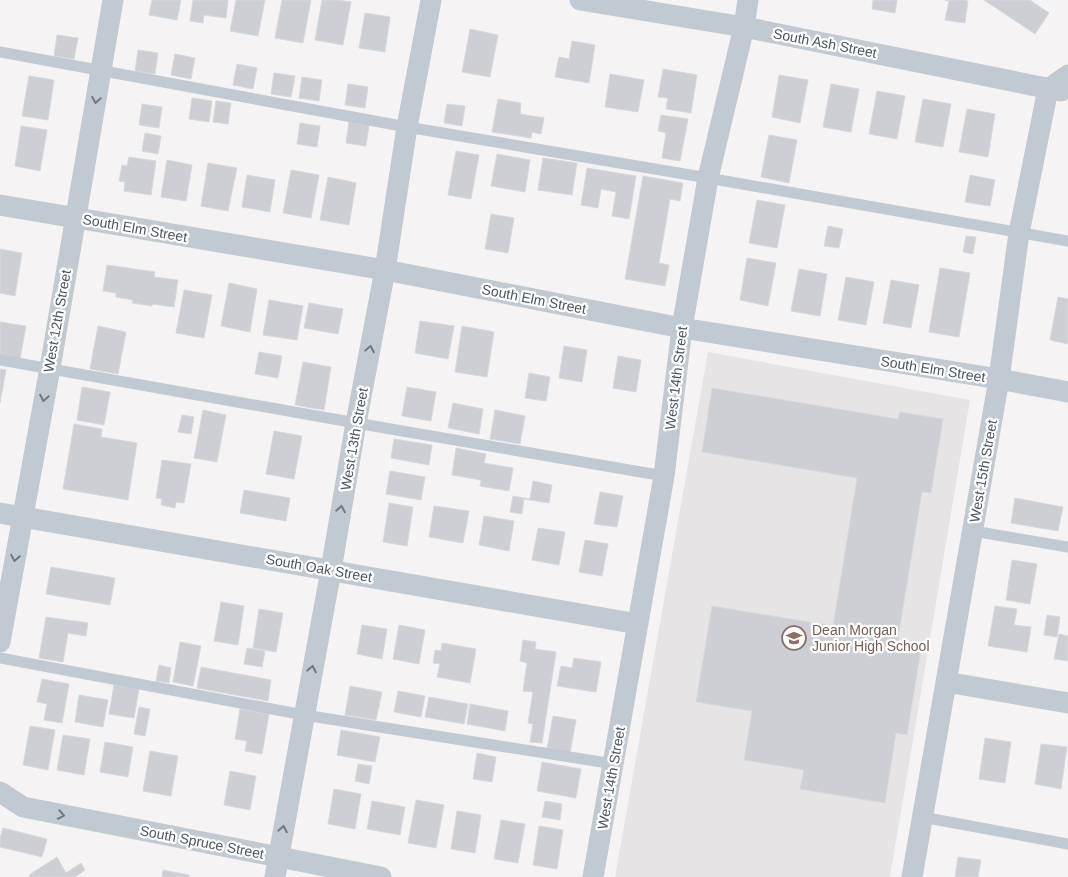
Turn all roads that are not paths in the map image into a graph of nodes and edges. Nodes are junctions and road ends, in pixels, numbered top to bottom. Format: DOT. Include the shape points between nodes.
graph roads {
  1 [pos="113,0"];
  2 [pos="431,0"];
  3 [pos="580,0"];
  4 [pos="748,0"];
  5 [pos="744,27"];
  6 [pos="0,52"];
  7 [pos="101,70"];
  8 [pos="1068,76"];
  9 [pos="1058,90"];
  10 [pos="407,127"];
  11 [pos="708,178"];
  12 [pos="0,205"];
  13 [pos="75,218"];
  14 [pos="1019,233"];
  15 [pos="1068,241"];
  16 [pos="385,270"];
  17 [pos="682,328"];
  18 [pos="0,360"];
  19 [pos="50,368"];
  20 [pos="999,380"];
  21 [pos="1068,392"];
  22 [pos="356,424"];
  23 [pos="664,476"];
  24 [pos="0,512"];
  25 [pos="22,516"];
  26 [pos="972,531"];
  27 [pos="1068,548"];
  28 [pos="331,570"];
  29 [pos="638,624"];
  30 [pos="0,642"];
  31 [pos="0,658"];
  32 [pos="946,682"];
  33 [pos="1068,703"];
  34 [pos="304,715"];
  35 [pos="614,764"];
  36 [pos="0,792"];
  37 [pos="23,807"];
  38 [pos="0,811"];
  39 [pos="922,817"];
  40 [pos="1068,844"];
  41 [pos="277,867"];
  42 [pos="381,877"];
  43 [pos="593,877"];
  44 [pos="912,877"];
  1 -- 7 [label="street, West 12th Street"];
  2 -- 10 [label="street, West 13th Street"];
  3 -- 5 [label="street, South Ash Street"];
  4 -- 5 [label="street, West 14th Street"];
  5 -- 9 [label="street, South Ash Street"];
  5 -- 11 [label="street, West 14th Street"];
  6 -- 7 [label="lane"];
  7 -- 10 [label="lane"];
  7 -- 13 [label="street, West 12th Street, one-way"];
  8 -- 9 [label="street"];
  9 -- 14 [label="street, West 15th Street"];
  10 -- 11 [label="lane"];
  10 -- 16 [label="street, West 13th Street"];
  11 -- 14 [label="lane"];
  11 -- 17 [label="street, West 14th Street"];
  12 -- 13 [label="street, South Elm Street"];
  13 -- 16 [label="street, South Elm Street"];
  13 -- 19 [label="street, West 12th Street"];
  14 -- 15 [label="lane"];
  14 -- 20 [label="street, West 15th Street"];
  16 -- 17 [label="street, South Elm Street"];
  22 -- 16 [label="street, West 13th Street, one-way"];
  17 -- 20 [label="street, South Elm Street"];
  17 -- 23 [label="street, West 14th Street"];
  18 -- 19 [label="lane"];
  19 -- 22 [label="lane"];
  19 -- 25 [label="street, West 12th Street, one-way"];
  20 -- 21 [label="street, South Elm Street"];
  20 -- 26 [label="street, West 15th Street"];
  22 -- 23 [label="lane"];
  28 -- 22 [label="street, West 13th Street, one-way"];
  23 -- 29 [label="street, West 14th Street"];
  24 -- 25 [label="street, South Oak Street"];
  25 -- 28 [label="street, South Oak Street"];
  25 -- 30 [label="street, West 12th Street, one-way"];
  26 -- 27 [label="lane"];
  26 -- 32 [label="street, West 15th Street"];
  28 -- 29 [label="street, South Oak Street"];
  34 -- 28 [label="street, West 13th Street, one-way"];
  29 -- 35 [label="street, West 14th Street"];
  31 -- 34 [label="lane"];
  32 -- 33 [label="street"];
  32 -- 39 [label="street, West 15th Street"];
  34 -- 35 [label="lane"];
  41 -- 34 [label="street, West 13th Street, one-way"];
  35 -- 43 [label="street, West 14th Street"];
  36 -- 37 [label="street, South Spruce Street"];
  37 -- 38 [label="street, South Spruce Street"];
  37 -- 41 [label="street, South Spruce Street, one-way"];
  39 -- 40 [label="lane"];
  39 -- 44 [label="street, West 15th Street"];
  41 -- 42 [label="street, South Spruce Street"];
}
